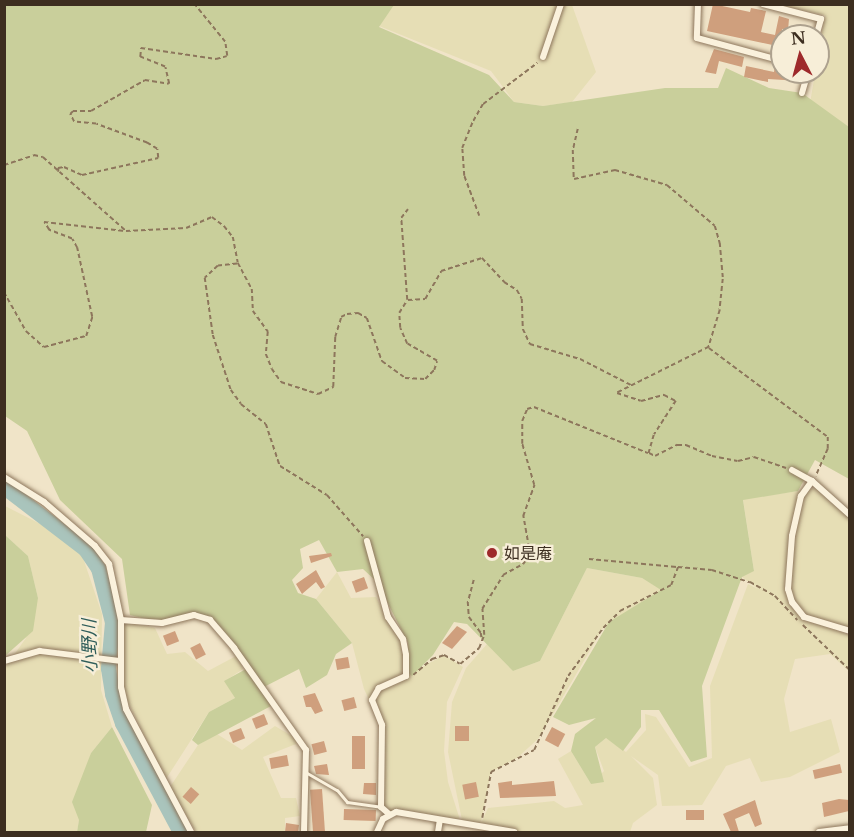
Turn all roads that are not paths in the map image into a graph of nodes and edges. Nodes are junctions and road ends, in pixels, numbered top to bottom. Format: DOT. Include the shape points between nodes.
graph roads {
  1 [pos="561,4"];
  2 [pos="698,4"];
  3 [pos="763,4"];
  4 [pos="820,24"];
  5 [pos="543,57"];
  6 [pos="770,58"];
  7 [pos="804,84"];
  8 [pos="802,93"];
  9 [pos="792,470"];
  10 [pos="4,477"];
  11 [pos="812,482"];
  12 [pos="849,515"];
  13 [pos="367,541"];
  14 [pos="121,620"];
  15 [pos="849,631"];
  16 [pos="120,660"];
  17 [pos="4,661"];
  18 [pos="307,773"];
  19 [pos="381,807"];
  20 [pos="389,814"];
  21 [pos="440,820"];
  22 [pos="849,828"];
  23 [pos="191,832"];
  24 [pos="304,832"];
  25 [pos="378,832"];
  26 [pos="438,832"];
  27 [pos="514,832"];
  28 [pos="819,832"];
  1 -- 5 [label="street"];
  2 -- 6 [label="street" via="697,38"];
  3 -- 4 [label="street" via="821,19"];
  7 -- 8 [label="street"];
  9 -- 11 [label="street"];
  10 -- 14 [label="street" via="44,502 95,546 116,582"];
  11 -- 12 [label="street"];
  11 -- 15 [label="street" via="801,496 792,536 792,602 804,617"];
  13 -- 19 [label="street" via="388,617 403,639 406,676 379,688 372,700 382,726"];
  14 -- 16 [label="street"];
  14 -- 18 [label="street" via="162,623 194,615 210,620 306,750"];
  16 -- 17 [label="street" via="40,651"];
  16 -- 23 [label="street" via="126,709"];
  18 -- 19 [label="lane" via="337,790 347,802"];
  18 -- 24 [label="street"];
  19 -- 20 [label="street"];
  20 -- 21 [label="street"];
  20 -- 25 [label="street"];
  21 -- 26 [label="street"];
  21 -- 27 [label="street"];
  22 -- 28 [label="street"];
}
